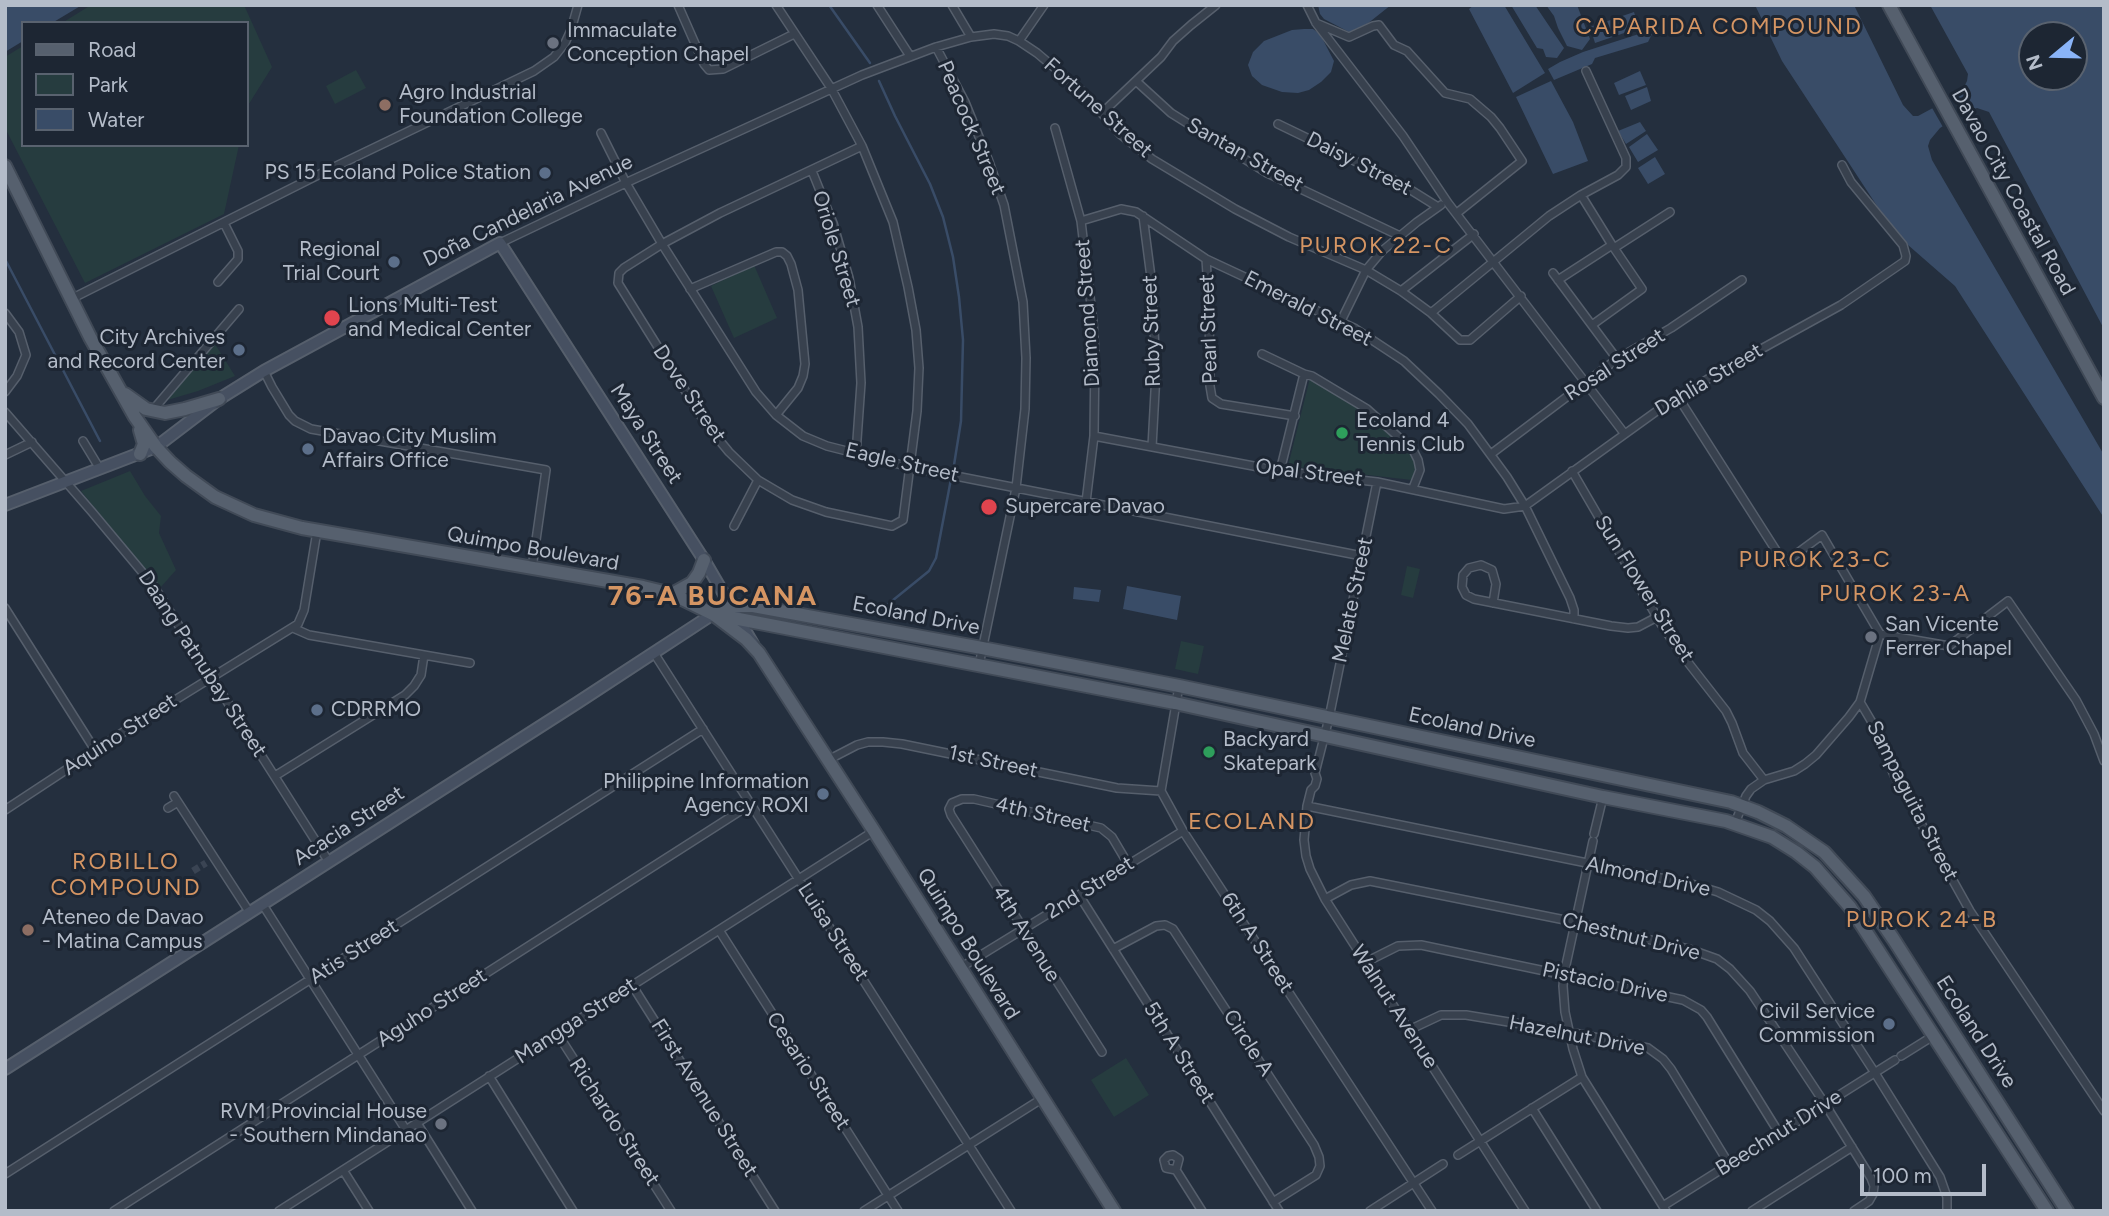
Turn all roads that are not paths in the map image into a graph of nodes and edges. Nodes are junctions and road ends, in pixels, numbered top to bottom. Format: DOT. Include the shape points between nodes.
graph roads {
  1 [pos="578,5"];
  2 [pos="678,5"];
  3 [pos="776,5"];
  4 [pos="877,5"];
  5 [pos="952,5"];
  6 [pos="1044,5"];
  7 [pos="1216,5"];
  8 [pos="1307,5"];
  9 [pos="1889,5"];
  10 [pos="1205,8"];
  11 [pos="1316,23"];
  12 [pos="794,34"];
  13 [pos="971,37"];
  14 [pos="1019,41"];
  15 [pos="936,47"];
  16 [pos="910,56"];
  17 [pos="1586,71"];
  18 [pos="1136,81"];
  19 [pos="831,88"];
  20 [pos="1102,113"];
  21 [pos="1278,124"];
  22 [pos="1055,128"];
  23 [pos="601,133"];
  24 [pos="862,146"];
  25 [pos="1842,165"];
  26 [pos="5,166"];
  27 [pos="5,171"];
  28 [pos="812,171"];
  29 [pos="13,183"];
  30 [pos="626,183"];
  31 [pos="1581,195"];
  32 [pos="1448,203"];
  33 [pos="1438,206"];
  34 [pos="1670,212"];
  35 [pos="1457,213"];
  36 [pos="1143,216"];
  37 [pos="1081,221"];
  38 [pos="224,223"];
  39 [pos="1474,234"];
  40 [pos="1400,236"];
  41 [pos="500,243"];
  42 [pos="662,244"];
  43 [pos="1613,247"];
  44 [pos="1206,259"];
  45 [pos="1494,261"];
  46 [pos="1366,270"];
  47 [pos="1742,280"];
  48 [pos="218,282"];
  49 [pos="690,289"];
  50 [pos="1401,291"];
  51 [pos="1521,296"];
  52 [pos="71,299"];
  53 [pos="239,309"];
  54 [pos="5,313"];
  55 [pos="1431,313"];
  56 [pos="1341,321"];
  57 [pos="1592,325"];
  58 [pos="1262,354"];
  59 [pos="1617,359"];
  60 [pos="264,370"];
  61 [pos="1304,374"];
  62 [pos="1586,382"];
  63 [pos="118,388"];
  64 [pos="5,392"];
  65 [pos="1678,397"];
  66 [pos="2104,398"];
  67 [pos="219,399"];
  68 [pos="152,411"];
  69 [pos="5,412"];
  70 [pos="776,415"];
  71 [pos="1294,416"];
  72 [pos="135,417"];
  73 [pos="1624,433"];
  74 [pos="1094,436"];
  75 [pos="83,441"];
  76 [pos="32,442"];
  77 [pos="156,447"];
  78 [pos="1152,447"];
  79 [pos="141,454"];
  80 [pos="856,454"];
  81 [pos="1491,454"];
  82 [pos="5,456"];
  83 [pos="910,467"];
  84 [pos="100,469"];
  85 [pos="1280,471"];
  86 [pos="1572,471"];
  87 [pos="758,480"];
  88 [pos="65,482"];
  89 [pos="1377,482"];
  90 [pos="1016,488"];
  91 [pos="1413,488"];
  92 [pos="1086,502"];
  93 [pos="5,505"];
  94 [pos="1525,506"];
  95 [pos="734,526"];
  96 [pos="317,531"];
  97 [pos="1362,556"];
  98 [pos="704,560"];
  99 [pos="532,569"];
  100 [pos="672,594"];
  101 [pos="1493,603"];
  102 [pos="733,606"];
  103 [pos="5,608"];
  104 [pos="713,614"];
  105 [pos="1657,617"];
  106 [pos="1574,619"];
  107 [pos="741,621"];
  108 [pos="293,628"];
  109 [pos="1880,635"];
  110 [pos="755,648"];
  111 [pos="982,648"];
  112 [pos="654,653"];
  113 [pos="424,655"];
  114 [pos="470,663"];
  115 [pos="979,665"];
  116 [pos="213,677"];
  117 [pos="1179,686"];
  118 [pos="1860,702"];
  119 [pos="1175,703"];
  120 [pos="1329,718"];
  121 [pos="703,729"];
  122 [pos="1324,736"];
  123 [pos="95,750"];
  124 [pos="828,760"];
  125 [pos="2104,761"];
  126 [pos="275,776"];
  127 [pos="1764,780"];
  128 [pos="1161,790"];
  129 [pos="1602,797"];
  130 [pos="751,804"];
  131 [pos="1742,805"];
  132 [pos="1307,806"];
  133 [pos="168,808"];
  134 [pos="5,810"];
  135 [pos="951,815"];
  136 [pos="1735,823"];
  137 [pos="874,831"];
  138 [pos="1183,831"];
  139 [pos="214,858"];
  140 [pos="330,862"];
  141 [pos="205,863"];
  142 [pos="1588,863"];
  143 [pos="1128,864"];
  144 [pos="799,879"];
  145 [pos="1079,895"];
  146 [pos="1325,899"];
  147 [pos="263,905"];
  148 [pos="250,913"];
  149 [pos="1575,922"];
  150 [pos="1023,929"];
  151 [pos="719,930"];
  152 [pos="1113,949"];
  153 [pos="1366,962"];
  154 [pos="960,968"];
  155 [pos="1564,974"];
  156 [pos="311,979"];
  157 [pos="632,985"];
  158 [pos="1409,1030"];
  159 [pos="1569,1032"];
  160 [pos="557,1033"];
  161 [pos="1933,1035"];
  162 [pos="1102,1052"];
  163 [pos="358,1055"];
  164 [pos="5,1069"];
  165 [pos="1874,1073"];
  166 [pos="489,1076"];
  167 [pos="1583,1077"];
  168 [pos="1043,1098"];
  169 [pos="1825,1104"];
  170 [pos="1532,1108"];
  171 [pos="2104,1111"];
  172 [pos="417,1123"];
  173 [pos="406,1130"];
  174 [pos="1779,1133"];
  175 [pos="1480,1141"];
  176 [pos="969,1144"];
  177 [pos="1852,1147"];
  178 [pos="1458,1155"];
  179 [pos="1443,1164"];
  180 [pos="1729,1164"];
  181 [pos="343,1170"];
  182 [pos="1176,1170"];
  183 [pos="5,1174"];
  184 [pos="1414,1183"];
  185 [pos="888,1195"];
  186 [pos="1273,1202"];
  187 [pos="1665,1208"];
  188 [pos="114,1211"];
  189 [pos="279,1211"];
  190 [pos="369,1211"];
  191 [pos="472,1211"];
  192 [pos="573,1211"];
  193 [pos="671,1211"];
  194 [pos="775,1211"];
  195 [pos="864,1211"];
  196 [pos="898,1211"];
  197 [pos="1011,1211"];
  198 [pos="1114,1211"];
  199 [pos="1202,1211"];
  200 [pos="1279,1211"];
  201 [pos="1370,1211"];
  202 [pos="1432,1211"];
  203 [pos="1525,1211"];
  204 [pos="1597,1211"];
  205 [pos="1752,1211"];
  206 [pos="1854,1211"];
  207 [pos="1947,1211"];
  208 [pos="2047,1211"];
  209 [pos="2067,1211"];
  1 -- 38 [label="street" via="560,50 534,71"];
  2 -- 12 [label="street" via="709,70 723,69"];
  3 -- 12 [label="street"];
  4 -- 16 [label="street"];
  5 -- 13 [label="street"];
  6 -- 14 [label="street"];
  7 -- 10 [label="street"];
  8 -- 11 [label="street"];
  9 -- 66 [label="main road, Davao City Coastal Road"];
  10 -- 18 [label="street"];
  11 -- 32 [label="street"];
  11 -- 35 [label="street" via="1349,37 1379,25 1445,93 1470,99 1500,128 1522,160"];
  12 -- 19 [label="street"];
  13 -- 14 [label="street, Fortune Street" via="994,34"];
  13 -- 15 [label="street, Fortune Street"];
  14 -- 20 [label="street, Fortune Street"];
  15 -- 16 [label="street, Doña Candelaria Avenue"];
  15 -- 90 [label="street, Peacock Street" via="965,102 1004,205 1023,302 1025,409"];
  16 -- 19 [label="street, Doña Candelaria Avenue"];
  17 -- 31 [label="street" via="1627,163 1623,172"];
  18 -- 20 [label="street"];
  18 -- 40 [label="street, Santan Street" via="1171,113 1268,173"];
  19 -- 24 [label="street"];
  19 -- 30 [label="street, Doña Candelaria Avenue"];
  20 -- 46 [label="street, Fortune Street" via="1152,159 1235,209"];
  21 -- 33 [label="street, Daisy Street"];
  22 -- 37 [label="street, Diamond Street"];
  23 -- 30 [label="street, Eagle Street"];
  24 -- 28 [label="street"];
  24 -- 83 [label="street" via="893,222 916,330 919,368"];
  25 -- 65 [label="street, Dahlia Street" via="1903,245 1905,261 1820,317"];
  26 -- 29 [label="main road, Quimpo Boulevard"];
  27 -- 29 [label="main road, Quimpo Boulevard"];
  28 -- 42 [label="street"];
  28 -- 80 [label="street, Oriole Street" via="849,278 858,327 862,383"];
  29 -- 52 [label="main road, Quimpo Boulevard"];
  30 -- 41 [label="street, Doña Candelaria Avenue"];
  30 -- 42 [label="street, Eagle Street"];
  31 -- 43 [label="street"];
  31 -- 45 [label="street"];
  32 -- 33 [label="street"];
  32 -- 35 [label="street"];
  33 -- 40 [label="street"];
  34 -- 43 [label="street"];
  35 -- 39 [label="street"];
  36 -- 37 [label="street, Emerald Street" via="1121,209"];
  36 -- 44 [label="street, Emerald Street"];
  36 -- 78 [label="street, Ruby Street" via="1156,373"];
  37 -- 74 [label="street, Diamond Street" via="1095,353"];
  38 -- 48 [label="street" via="238,259"];
  38 -- 52 [label="street"];
  39 -- 45 [label="street"];
  39 -- 50 [label="street"];
  40 -- 46 [label="street"];
  41 -- 60 [label="street, Doña Candelaria Avenue"];
  41 -- 98 [label="street, Maya Street"];
  42 -- 49 [label="street, Eagle Street"];
  42 -- 87 [label="street, Dove Street" via="619,273 619,289 706,424"];
  43 -- 57 [label="street" via="1642,289"];
  43 -- 57 [label="street" via="1556,276"];
  44 -- 56 [label="street, Emerald Street"];
  44 -- 71 [label="street, Pearl Street" via="1212,398 1221,404"];
  45 -- 51 [label="street"];
  45 -- 55 [label="street"];
  46 -- 50 [label="street, Fortune Street"];
  46 -- 56 [label="street"];
  47 -- 59 [label="street, Rosal Street"];
  49 -- 70 [label="street, Eagle Street" via="756,392"];
  49 -- 70 [label="street" via="771,254 787,256 798,290 805,364 798,387"];
  50 -- 55 [label="street, Fortune Street"];
  51 -- 55 [label="street, Fortune Street" via="1465,341"];
  51 -- 62 [label="street"];
  52 -- 63 [label="main road, Quimpo Boulevard"];
  53 -- 68 [label="street"];
  54 -- 64 [label="street" via="19,332 26,355"];
  56 -- 81 [label="street, Emerald Street" via="1422,377"];
  57 -- 59 [label="street"];
  58 -- 61 [label="street"];
  59 -- 62 [label="street, Rosal Street"];
  60 -- 67 [label="street, Doña Candelaria Avenue"];
  60 -- 99 [label="street" via="289,415 311,429 546,470"];
  61 -- 71 [label="street"];
  61 -- 91 [label="street" via="1367,409 1413,450 1420,470"];
  62 -- 73 [label="street"];
  62 -- 81 [label="street, Rosal Street"];
  63 -- 68 [label="main road"];
  63 -- 72 [label="main road, Quimpo Boulevard"];
  65 -- 73 [label="street, Dahlia Street"];
  65 -- 109 [label="street" via="1784,563 1822,535"];
  67 -- 68 [label="main road" via="175,412"];
  67 -- 77 [label="street, Doña Candelaria Avenue"];
  69 -- 76 [label="street, Daang Patnubay Street"];
  70 -- 80 [label="street, Eagle Street" via="803,436"];
  71 -- 85 [label="street"];
  72 -- 77 [label="main road, Quimpo Boulevard"];
  72 -- 79 [label="main road" via="143,440"];
  73 -- 86 [label="street, Dahlia Street"];
  74 -- 78 [label="street, Opal Street"];
  74 -- 92 [label="street, Diamond Street"];
  75 -- 84 [label="street"];
  76 -- 82 [label="street"];
  76 -- 88 [label="street, Daang Patnubay Street"];
  77 -- 79 [label="street, Doña Candelaria Avenue"];
  77 -- 96 [label="main road, Quimpo Boulevard" via="222,501"];
  78 -- 85 [label="street, Opal Street"];
  79 -- 84 [label="street, Doña Candelaria Avenue"];
  80 -- 83 [label="street, Eagle Street"];
  81 -- 94 [label="street, Emerald Street"];
  83 -- 87 [label="street, Dove Street" via="903,520 892,526 826,512 792,500"];
  83 -- 90 [label="street, Eagle Street"];
  84 -- 88 [label="street, Doña Candelaria Avenue"];
  85 -- 89 [label="street, Opal Street"];
  86 -- 94 [label="street, Dahlia Street"];
  86 -- 105 [label="street, Sun Flower Street"];
  87 -- 95 [label="street"];
  88 -- 93 [label="street, Doña Candelaria Avenue"];
  88 -- 116 [label="street, Daang Patnubay Street" via="153,585"];
  89 -- 91 [label="street, Opal Street"];
  89 -- 97 [label="street, Melate Street"];
  90 -- 92 [label="street, Eagle Street"];
  90 -- 111 [label="street, Peacock Street"];
  91 -- 94 [label="street, Opal Street" via="1504,509"];
  92 -- 97 [label="street, Eagle Street"];
  94 -- 106 [label="street, Emerald Street" via="1572,604"];
  96 -- 99 [label="main road, Quimpo Boulevard"];
  96 -- 108 [label="street" via="304,610"];
  97 -- 120 [label="street, Melate Street"];
  98 -- 100 [label="main road" via="693,582"];
  98 -- 102 [label="street, Maya Street"];
  99 -- 100 [label="main road, Quimpo Boulevard"];
  100 -- 104 [label="main road, Quimpo Boulevard"];
  101 -- 101 [label="street" via="1464,591 1462,579 1469,568 1481,565 1492,570 1496,584"];
  101 -- 106 [label="street"];
  102 -- 104 [label="main road, Ecoland Drive"];
  102 -- 107 [label="street, Maya Street"];
  102 -- 111 [label="main road, Ecoland Drive" via="757,606"];
  103 -- 123 [label="street"];
  104 -- 107 [label="main road, Ecoland Drive"];
  104 -- 110 [label="main road, Quimpo Boulevard"];
  104 -- 112 [label="street, Acacia Street"];
  105 -- 106 [label="street" via="1628,628"];
  105 -- 127 [label="street, Sun Flower Street" via="1720,704 1743,753"];
  107 -- 110 [label="street, Maya Street"];
  107 -- 115 [label="main road, Ecoland Drive"];
  108 -- 113 [label="street" via="309,635"];
  108 -- 116 [label="street, Aquino Street"];
  109 -- 118 [label="street"];
  109 -- 125 [label="street" via="1949,646 2008,601 2076,700"];
  110 -- 124 [label="main road, Quimpo Boulevard"];
  111 -- 115 [label="street, Peacock Street"];
  111 -- 117 [label="main road, Ecoland Drive"];
  112 -- 121 [label="street, Luisa Street"];
  112 -- 140 [label="street, Acacia Street"];
  113 -- 114 [label="street"];
  113 -- 126 [label="street" via="421,676 405,695"];
  115 -- 119 [label="main road, Ecoland Drive"];
  116 -- 123 [label="street, Aquino Street"];
  116 -- 126 [label="street, Daang Patnubay Street"];
  117 -- 119 [label="street"];
  117 -- 120 [label="main road, Ecoland Drive"];
  118 -- 127 [label="street" via="1816,755 1794,771"];
  118 -- 171 [label="street, Sampaguita Street" via="1894,775 1970,911"];
  119 -- 122 [label="main road, Ecoland Drive"];
  119 -- 128 [label="street"];
  120 -- 122 [label="street, Melate Street"];
  120 -- 131 [label="main road, Ecoland Drive"];
  121 -- 130 [label="street, Luisa Street"];
  121 -- 156 [label="street, Atis Street"];
  122 -- 129 [label="main road, Ecoland Drive"];
  122 -- 132 [label="street, Walnut Avenue"];
  123 -- 134 [label="street, Aquino Street"];
  124 -- 128 [label="street, 1st Street" via="868,742 893,743 1117,788"];
  124 -- 137 [label="main road, Quimpo Boulevard"];
  126 -- 140 [label="street, Daang Patnubay Street"];
  127 -- 131 [label="street" via="1751,789"];
  128 -- 138 [label="street, 6th A Street"];
  129 -- 136 [label="main road, Ecoland Drive"];
  129 -- 142 [label="street"];
  130 -- 144 [label="street, Luisa Street"];
  130 -- 163 [label="street, Aguho Street"];
  131 -- 136 [label="street"];
  131 -- 209 [label="main road, Ecoland Drive" via="1801,835 1855,884"];
  132 -- 142 [label="street, Almond Drive"];
  132 -- 146 [label="street, Walnut Avenue" via="1306,856"];
  133 -- 139 [label="street" via="176,799"];
  135 -- 143 [label="street, 4th Street" via="952,803 974,799 1101,828"];
  135 -- 150 [label="street, 4th Avenue"];
  136 -- 161 [label="main road, Ecoland Drive" via="1772,837 1805,858 1826,879 1850,907"];
  137 -- 144 [label="street, Mangga Street"];
  137 -- 154 [label="main road, Quimpo Boulevard"];
  138 -- 143 [label="street, 2nd Street"];
  138 -- 184 [label="street, 6th A Street"];
  139 -- 141 [label="street"];
  139 -- 148 [label="street"];
  140 -- 147 [label="street, Acacia Street"];
  142 -- 149 [label="street"];
  142 -- 165 [label="street, Almond Drive" via="1695,885 1756,910 1794,948"];
  143 -- 145 [label="street, 2nd Street"];
  144 -- 151 [label="street, Mangga Street"];
  144 -- 176 [label="street, Luisa Street"];
  145 -- 150 [label="street, 2nd Street"];
  145 -- 152 [label="street, 5th A Street"];
  146 -- 149 [label="street, Chestnut Drive" via="1370,881"];
  146 -- 153 [label="street, Walnut Avenue"];
  147 -- 148 [label="street, Acacia Street"];
  147 -- 156 [label="street"];
  148 -- 164 [label="street, Acacia Street"];
  149 -- 155 [label="street"];
  149 -- 169 [label="street, Chestnut Drive" via="1717,959 1750,991"];
  150 -- 154 [label="street, 2nd Street"];
  150 -- 162 [label="street, 4th Avenue"];
  151 -- 157 [label="street, Mangga Street"];
  151 -- 185 [label="street, Cesario Street"];
  152 -- 186 [label="street, 5th A Street"];
  152 -- 186 [label="street, Circle A" via="1156,926 1173,929 1314,1145 1320,1166 1316,1175"];
  153 -- 155 [label="street, Pistacio Drive" via="1409,944"];
  153 -- 158 [label="street, Walnut Avenue"];
  154 -- 168 [label="main road, Quimpo Boulevard"];
  155 -- 159 [label="street"];
  155 -- 174 [label="street, Pistacio Drive" via="1683,999 1701,1010"];
  156 -- 163 [label="street"];
  156 -- 183 [label="street, Atis Street"];
  157 -- 160 [label="street, Mangga Street"];
  157 -- 194 [label="street, First Avenue Street"];
  158 -- 159 [label="street, Hazelnut Drive" via="1432,1017 1453,1014"];
  158 -- 175 [label="street, Walnut Avenue"];
  159 -- 167 [label="street"];
  159 -- 180 [label="street, Hazelnut Drive" via="1638,1045 1656,1053 1671,1069"];
  160 -- 166 [label="street, Mangga Street"];
  160 -- 193 [label="street, Richardo Street"];
  161 -- 165 [label="street, Beechnut Drive"];
  161 -- 208 [label="main road, Ecoland Drive"];
  163 -- 173 [label="street"];
  163 -- 188 [label="street, Aguho Street"];
  165 -- 169 [label="street, Beechnut Drive"];
  165 -- 207 [label="street, Almond Drive" via="1940,1177"];
  166 -- 172 [label="street, Mangga Street"];
  166 -- 192 [label="street"];
  167 -- 170 [label="street"];
  167 -- 187 [label="street"];
  168 -- 176 [label="street"];
  168 -- 198 [label="main road, Quimpo Boulevard"];
  169 -- 174 [label="street, Beechnut Drive"];
  169 -- 177 [label="street, Chestnut Drive"];
  170 -- 175 [label="street"];
  170 -- 204 [label="street"];
  172 -- 173 [label="street, Mangga Street"];
  172 -- 191 [label="street"];
  173 -- 181 [label="street, Mangga Street"];
  174 -- 180 [label="street, Beechnut Drive"];
  175 -- 178 [label="street"];
  175 -- 203 [label="street, Walnut Avenue"];
  176 -- 185 [label="street"];
  176 -- 197 [label="street, Luisa Street"];
  177 -- 205 [label="street"];
  177 -- 206 [label="street, Chestnut Drive" via="1874,1186 1869,1201"];
  179 -- 184 [label="street"];
  180 -- 187 [label="street, Beechnut Drive"];
  181 -- 189 [label="street, Mangga Street"];
  181 -- 190 [label="street"];
  182 -- 199 [label="street"];
  184 -- 201 [label="street"];
  184 -- 202 [label="street, 6th A Street"];
  185 -- 195 [label="street"];
  185 -- 196 [label="street, Cesario Street"];
  186 -- 200 [label="street, 5th A Street"];
}
